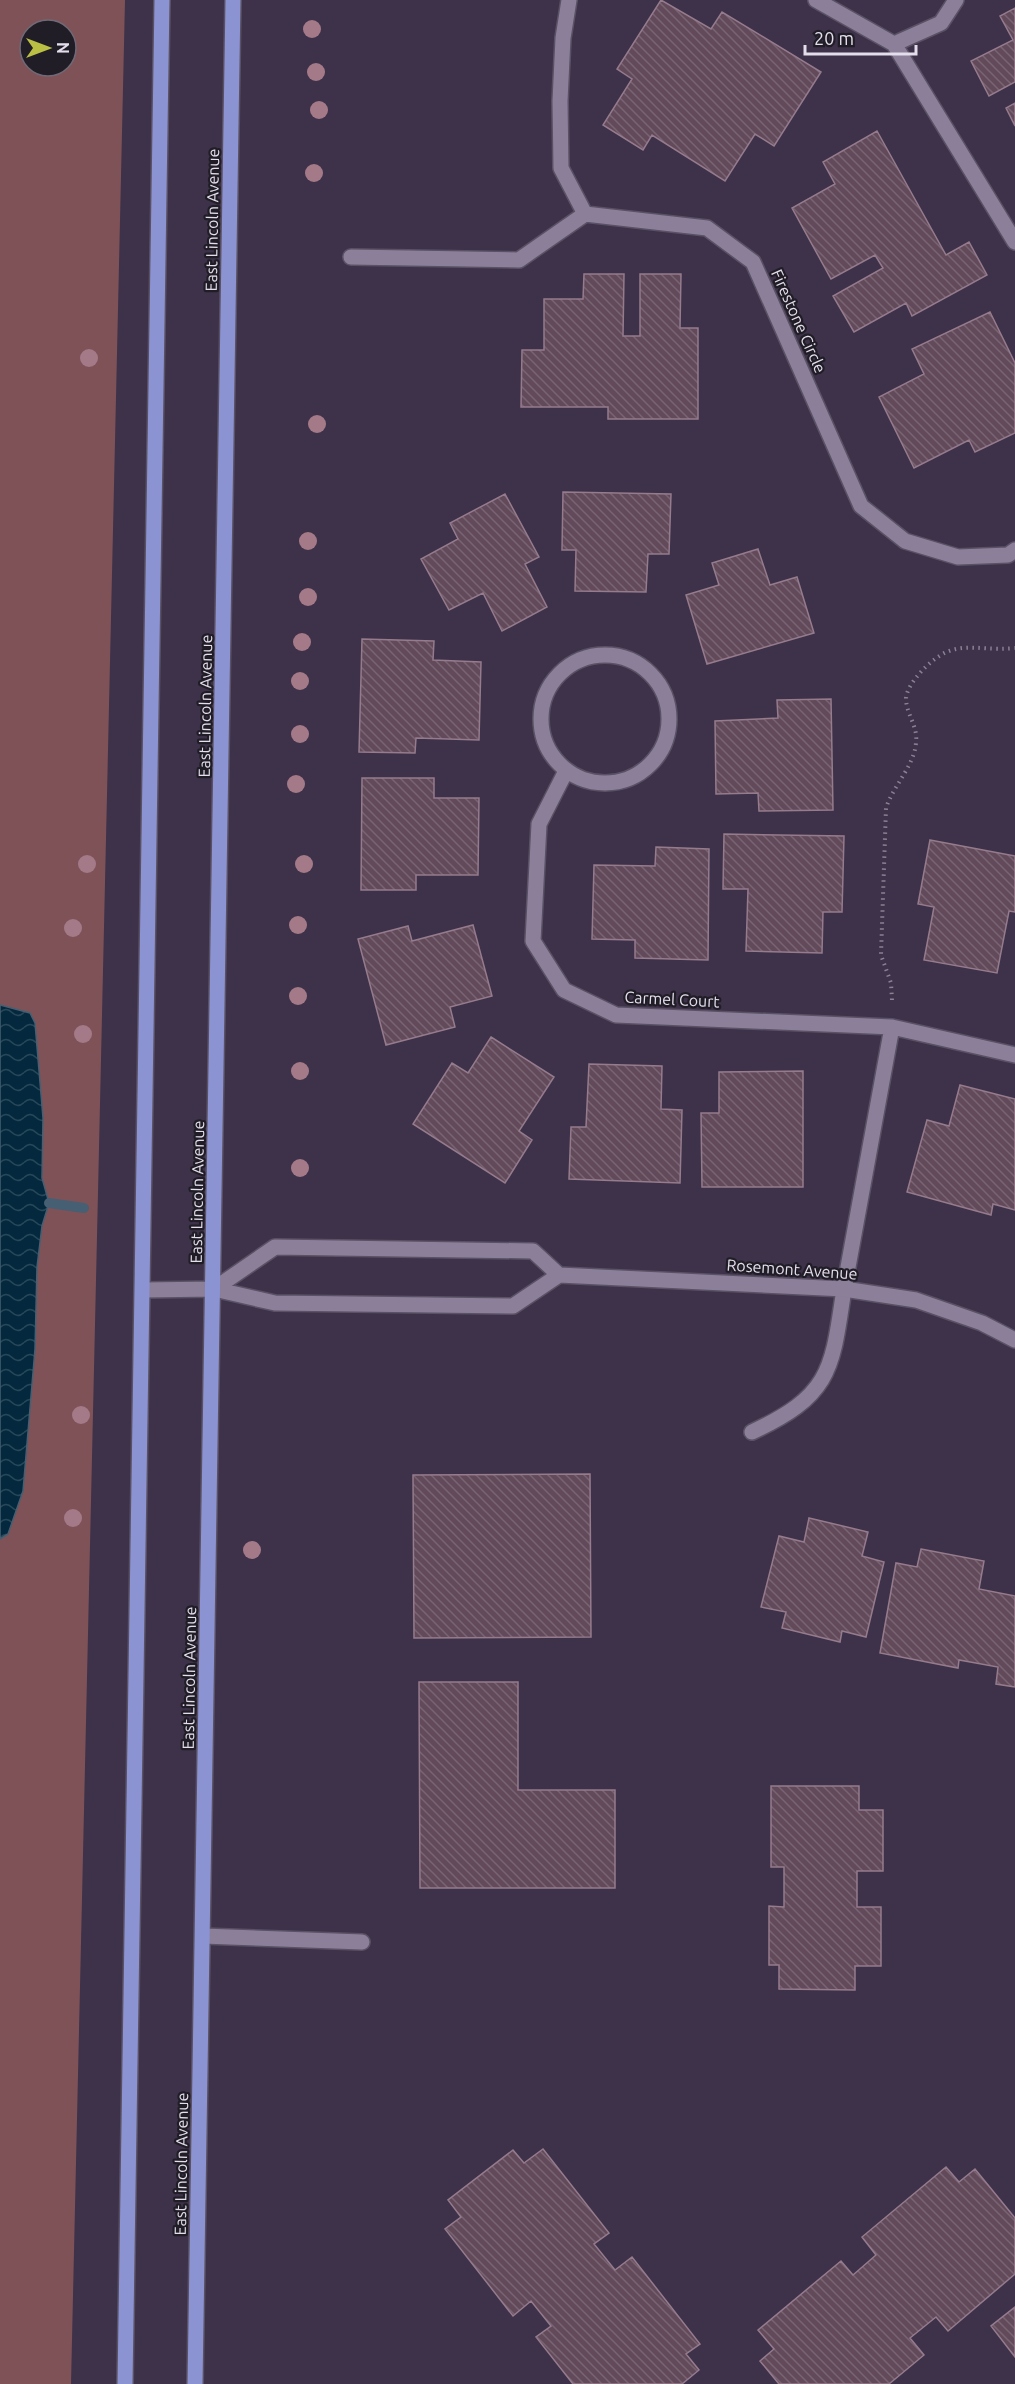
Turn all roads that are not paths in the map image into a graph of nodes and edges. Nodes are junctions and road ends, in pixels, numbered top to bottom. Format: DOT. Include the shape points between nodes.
graph roads {
  1 [pos="162,0"];
  2 [pos="233,0"];
  3 [pos="569,0"];
  4 [pos="816,0"];
  5 [pos="956,0"];
  6 [pos="894,44"];
  7 [pos="585,214"];
  8 [pos="1015,242"];
  9 [pos="351,257"];
  10 [pos="1015,550"];
  11 [pos="566,771"];
  12 [pos="892,1027"];
  13 [pos="1015,1055"];
  14 [pos="559,1275"];
  15 [pos="214,1289"];
  16 [pos="844,1289"];
  17 [pos="144,1290"];
  18 [pos="1015,1340"];
  19 [pos="752,1432"];
  20 [pos="203,1936"];
  21 [pos="362,1942"];
  22 [pos="125,2384"];
  23 [pos="195,2384"];
  1 -- 17 [label="main road"];
  2 -- 15 [label="main road, East Lincoln Avenue"];
  3 -- 7 [label="street" via="560,101 561,168"];
  4 -- 6 [label="street"];
  5 -- 6 [label="street" via="941,23"];
  6 -- 8 [label="street"];
  7 -- 9 [label="street" via="519,260"];
  7 -- 10 [label="street, Firestone Circle" via="707,228 753,262 861,506 905,542 958,557 1008,555"];
  11 -- 11 [label="street" via="585,781 626,781 645,771 659,756 668,737 670,716 654,677 638,663 596,655 575,662 558,675 546,693 541,714 543,736 551,756"];
  11 -- 12 [label="street, Carmel Court" via="539,824 533,941 564,990 616,1015"];
  12 -- 13 [label="street, Carmel Court"];
  12 -- 16 [label="street"];
  14 -- 15 [label="street" via="513,1306 275,1303"];
  14 -- 15 [label="street" via="533,1251 275,1247"];
  14 -- 16 [label="street, Rosemont Avenue"];
  15 -- 17 [label="street"];
  15 -- 20 [label="main road, East Lincoln Avenue"];
  16 -- 18 [label="street, Rosemont Avenue" via="916,1300 982,1323"];
  16 -- 19 [label="street" via="834,1356 819,1387 777,1420"];
  17 -- 22 [label="main road"];
  20 -- 21 [label="street"];
  20 -- 23 [label="main road, East Lincoln Avenue"];
}
